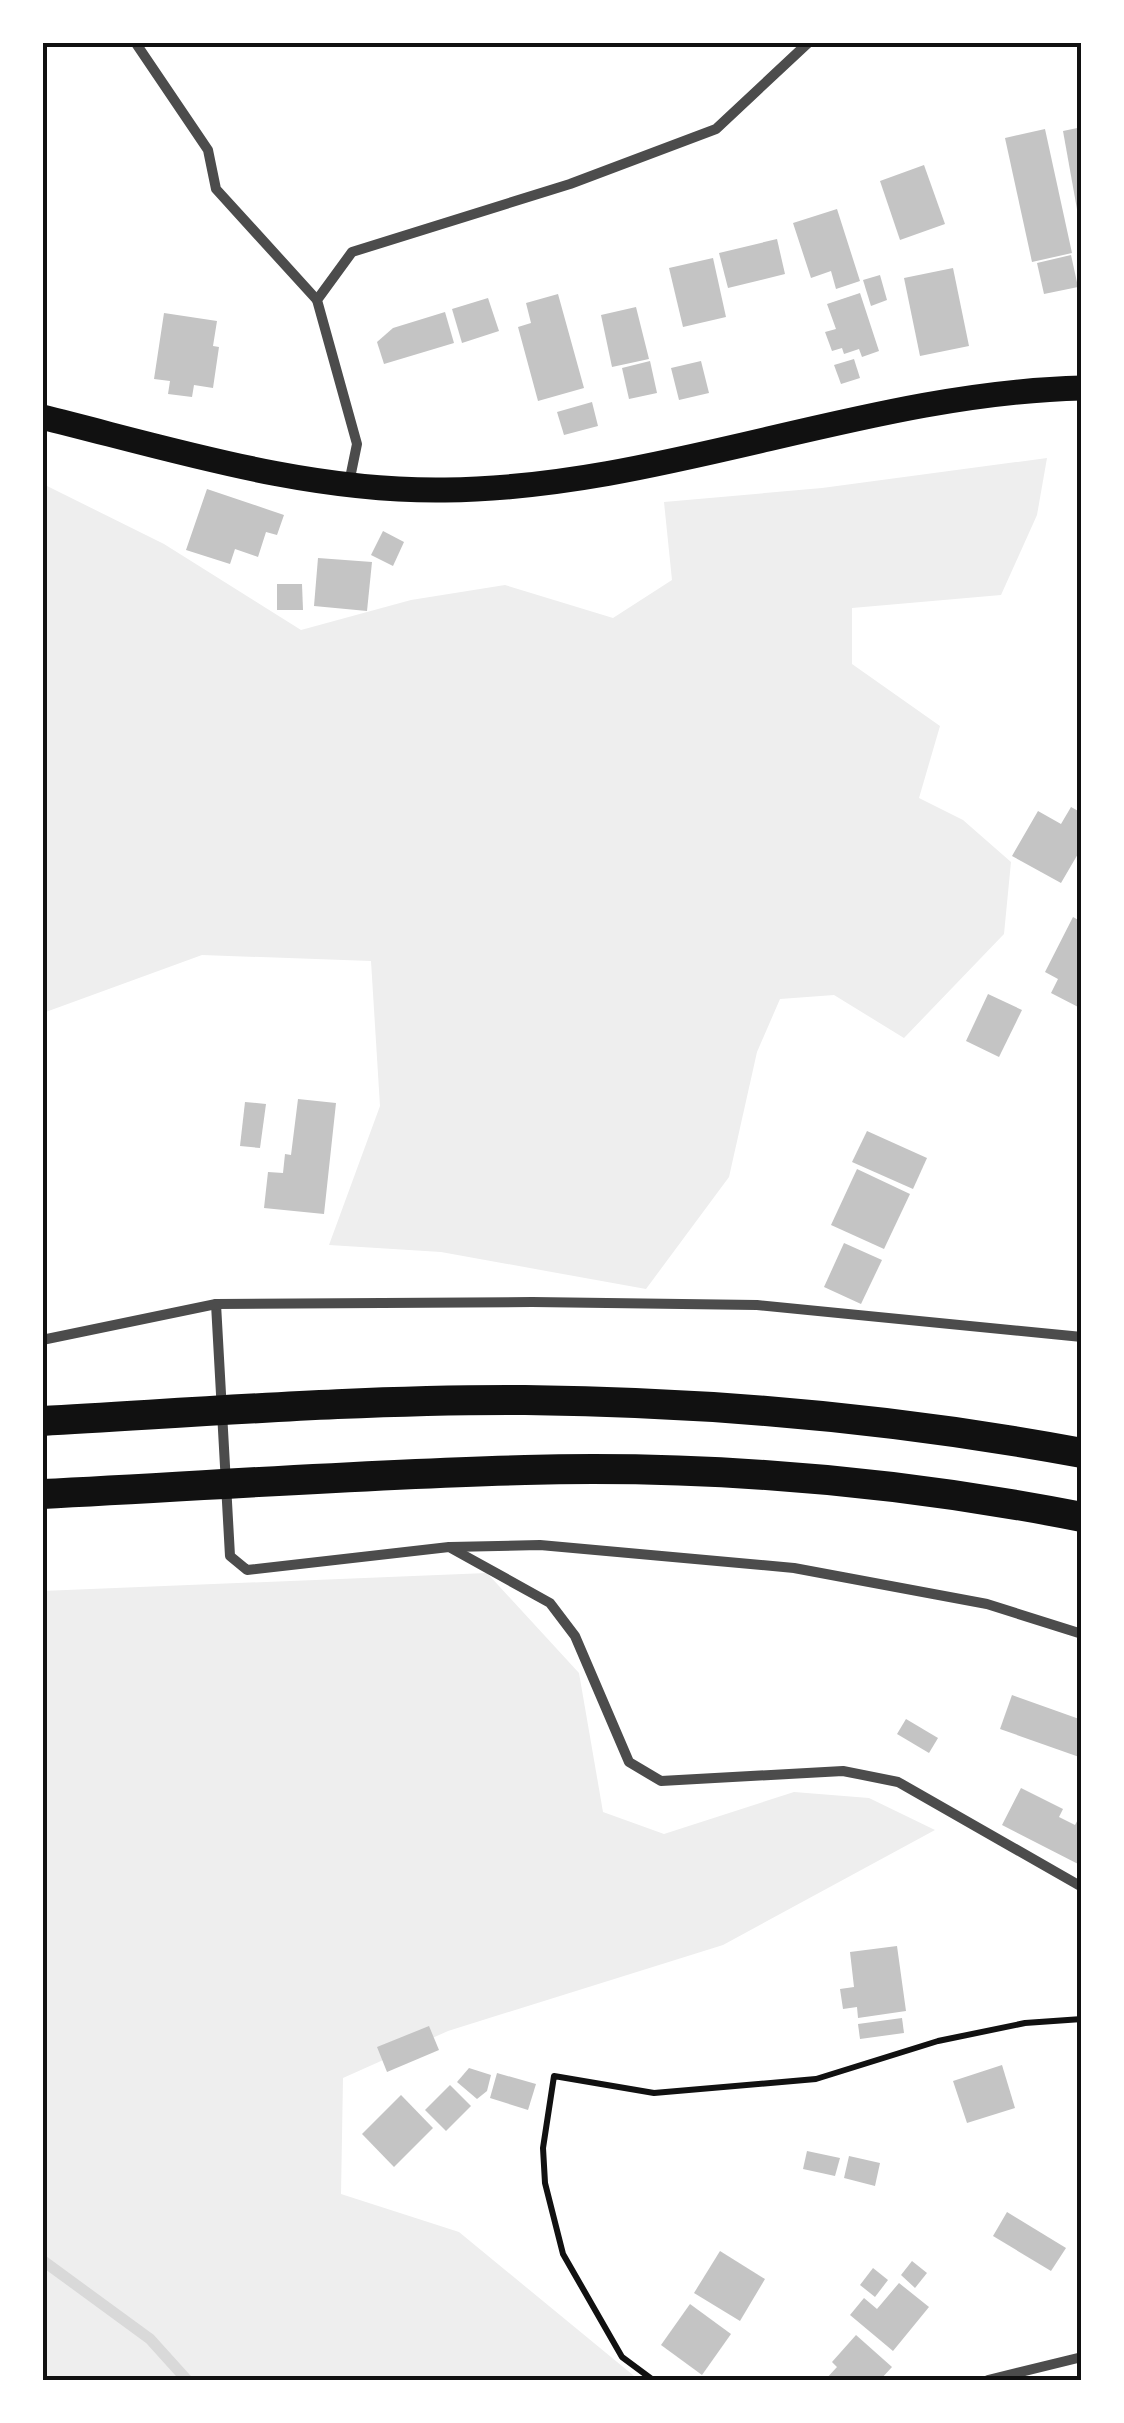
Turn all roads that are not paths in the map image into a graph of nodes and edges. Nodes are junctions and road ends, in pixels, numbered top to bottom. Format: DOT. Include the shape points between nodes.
graph roads {
  1 [pos="135,42"];
  2 [pos="808,42"];
  3 [pos="317,300"];
  4 [pos="1082,388"];
  5 [pos="42,417"];
  6 [pos="349,486"];
  7 [pos="216,1304"];
  8 [pos="1082,1337"];
  9 [pos="42,1340"];
  10 [pos="42,1421"];
  11 [pos="1082,1453"];
  12 [pos="42,1494"];
  13 [pos="1082,1517"];
  14 [pos="448,1547"];
  15 [pos="1082,1634"];
  16 [pos="1082,1886"];
  17 [pos="1082,2358"];
  18 [pos="988,2380"];
  1 -- 3 [label="street" via="208,150 216,189"];
  2 -- 3 [label="street" via="716,128 570,184 352,252"];
  3 -- 6 [label="street" via="357,444"];
  4 -- 6 [label="main road" via="938,404 583,476 447,490"];
  5 -- 6 [label="main road" via="244,468"];
  7 -- 8 [label="street" via="757,1305"];
  7 -- 9 [label="street"];
  7 -- 14 [label="street" via="230,1556 247,1570"];
  10 -- 11 [label="highway" via="527,1400 916,1428"];
  12 -- 13 [label="highway" via="527,1470 734,1473 908,1488"];
  14 -- 15 [label="street" via="540,1545 794,1568 987,1604"];
  14 -- 16 [label="street" via="550,1604 575,1636 628,1762 661,1781 873,1774"];
  17 -- 18 [label="street"];
}
